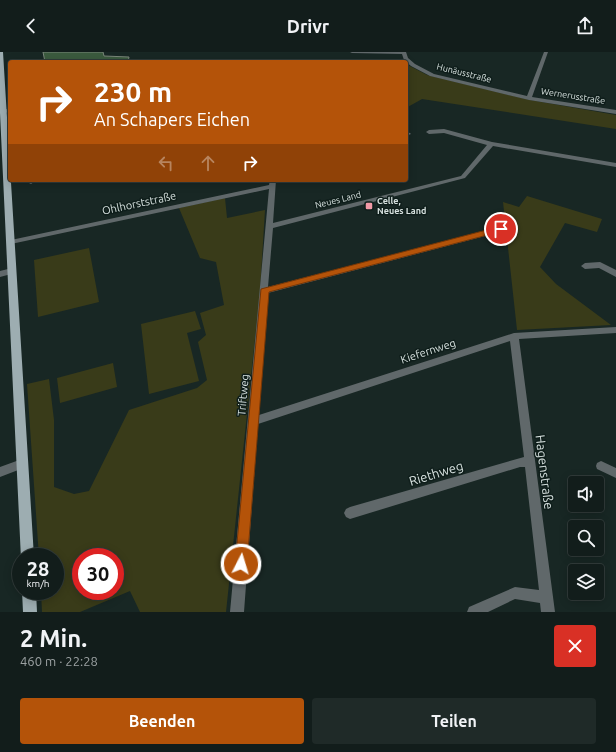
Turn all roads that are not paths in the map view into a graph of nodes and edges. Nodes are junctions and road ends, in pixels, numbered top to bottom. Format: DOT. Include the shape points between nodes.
graph roads {
  1 [pos="0,52"];
  2 [pos="352,52"];
  3 [pos="404,52"];
  4 [pos="546,52"];
  5 [pos="408,61"];
  6 [pos="529,98"];
  7 [pos="7,109"];
  8 [pos="616,112"];
  9 [pos="429,132"];
  10 [pos="8,142"];
  11 [pos="492,144"];
  12 [pos="616,165"];
  13 [pos="9,182"];
  14 [pos="273,183"];
  15 [pos="268,228"];
  16 [pos="501,229"];
  17 [pos="11,242"];
  18 [pos="585,266"];
  19 [pos="12,271"];
  20 [pos="0,274"];
  21 [pos="616,274"];
  22 [pos="264,291"];
  23 [pos="616,330"];
  24 [pos="514,336"];
  25 [pos="253,421"];
  26 [pos="530,462"];
  27 [pos="22,464"];
  28 [pos="600,466"];
  29 [pos="0,472"];
  30 [pos="616,473"];
  31 [pos="350,513"];
  32 [pos="27,548"];
  33 [pos="546,597"];
  34 [pos="29,600"];
  35 [pos="30,612"];
  36 [pos="237,612"];
  37 [pos="474,612"];
  38 [pos="548,612"];
  1 -- 7 [label="main road"];
  2 -- 3 [label="street"];
  4 -- 6 [label="street, Wernerusstraße"];
  5 -- 6 [label="street, Hunäusstraße" via="427,73"];
  6 -- 8 [label="street, Wernerusstraße"];
  7 -- 10 [label="main road"];
  9 -- 11 [label="street" via="444,131"];
  11 -- 12 [label="street"];
  11 -- 15 [label="street, Neues Land" via="463,177"];
  13 -- 17 [label="main road"];
  14 -- 15 [label="street, Triftweg"];
  14 -- 17 [label="street, Ohlhorststraße"];
  15 -- 22 [label="street, Triftweg"];
  16 -- 22 [label="street"];
  17 -- 19 [label="main road"];
  18 -- 21 [label="street" via="600,265"];
  19 -- 20 [label="street"];
  19 -- 27 [label="main road"];
  22 -- 25 [label="street, Triftweg"];
  23 -- 24 [label="street, Kiefernweg"];
  24 -- 25 [label="street, Kiefernweg"];
  24 -- 26 [label="street, Hagenstraße"];
  25 -- 36 [label="street, Triftweg"];
  26 -- 31 [label="street, Riethweg" via="520,462"];
  26 -- 33 [label="street, Hagenstraße"];
  27 -- 29 [label="street"];
  27 -- 32 [label="main road"];
  28 -- 30 [label="street"];
  33 -- 37 [label="street" via="515,593"];
  33 -- 38 [label="street, Hagenstraße"];
  34 -- 35 [label="main road"];
}
